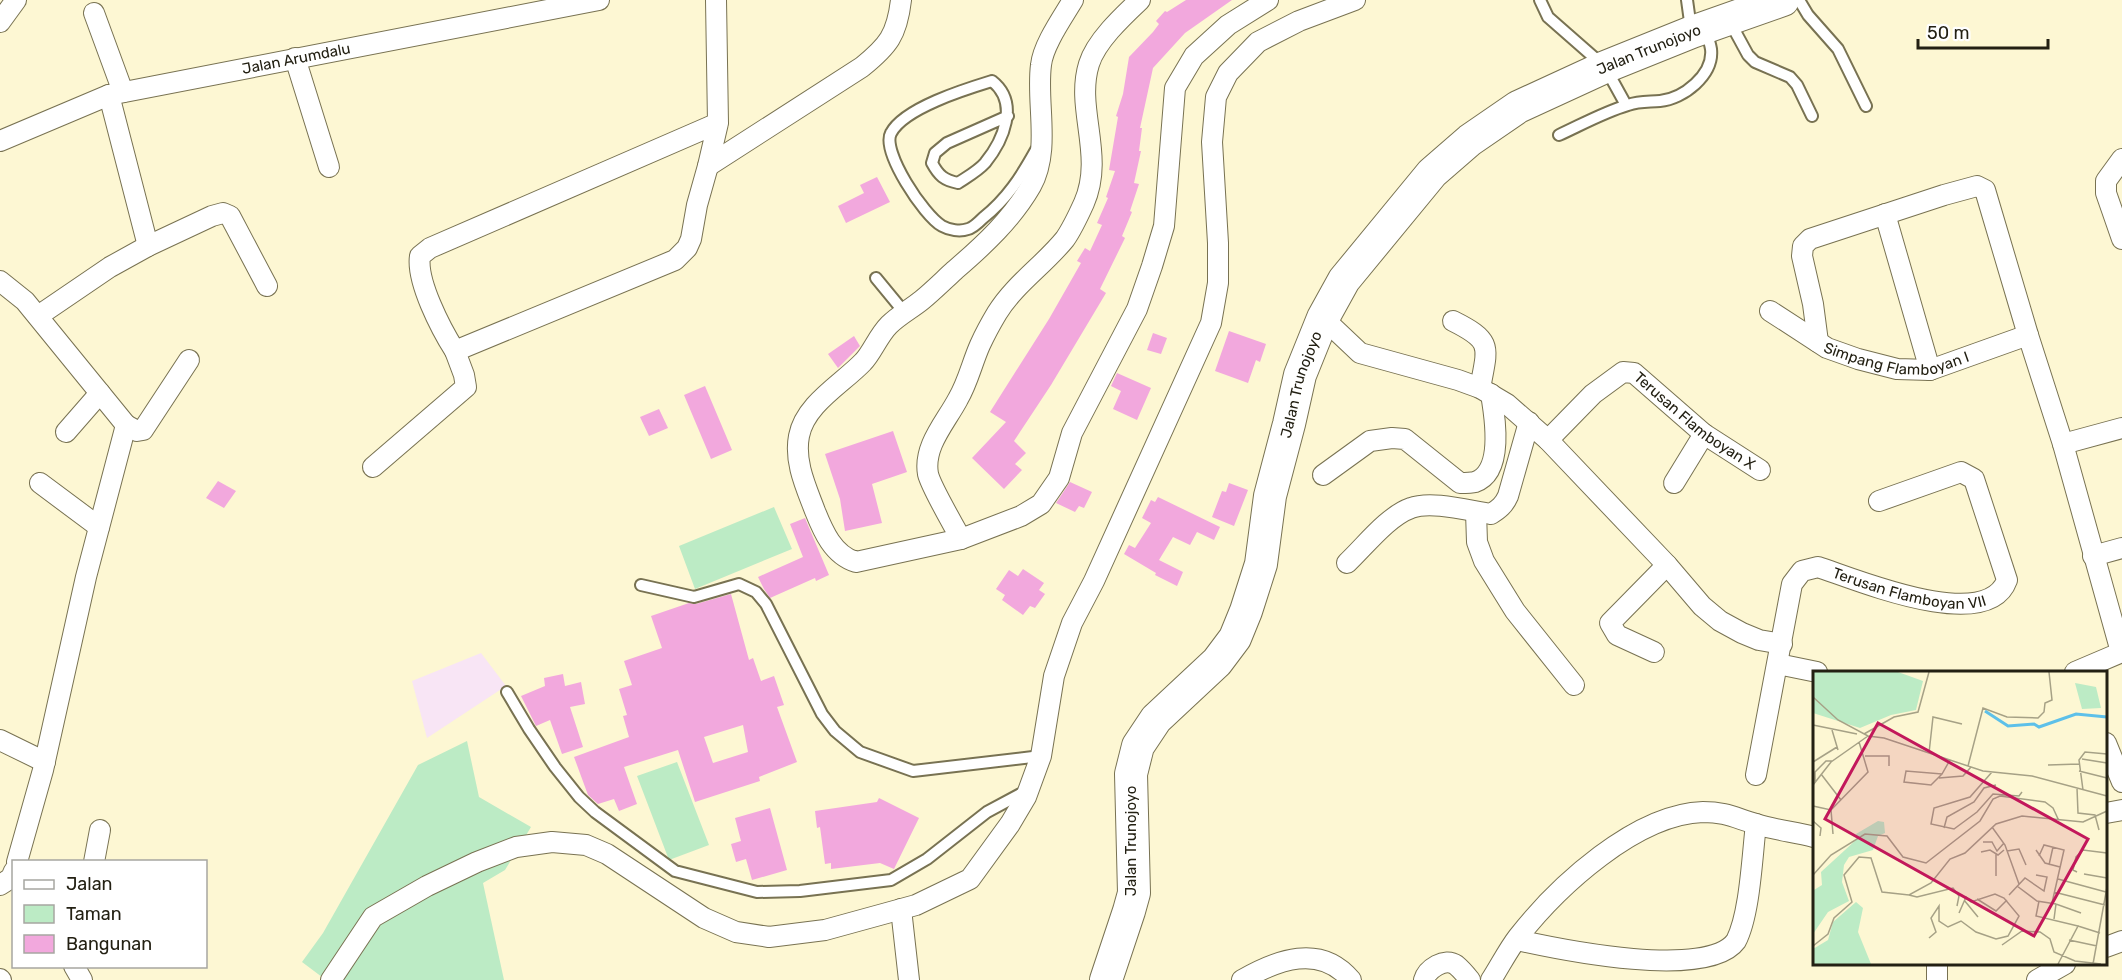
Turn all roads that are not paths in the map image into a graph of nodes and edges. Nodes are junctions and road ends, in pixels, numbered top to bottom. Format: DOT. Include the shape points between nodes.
graph roads {
  1 [pos="15,0"];
  2 [pos="599,0"];
  3 [pos="716,0"];
  4 [pos="901,0"];
  5 [pos="1073,0"];
  6 [pos="1140,0"];
  7 [pos="1268,0"];
  8 [pos="1355,0"];
  9 [pos="1540,0"];
  10 [pos="1687,0"];
  11 [pos="1782,1"];
  12 [pos="515,7"];
  13 [pos="94,13"];
  14 [pos="0,22"];
  15 [pos="1709,26"];
  16 [pos="295,58"];
  17 [pos="1605,67"];
  18 [pos="116,93"];
  19 [pos="1626,105"];
  20 [pos="1866,106"];
  21 [pos="1008,116"];
  22 [pos="1812,116"];
  23 [pos="718,123"];
  24 [pos="1559,135"];
  25 [pos="1041,139"];
  26 [pos="0,141"];
  27 [pos="2122,159"];
  28 [pos="708,166"];
  29 [pos="329,167"];
  30 [pos="1885,214"];
  31 [pos="2122,239"];
  32 [pos="148,246"];
  33 [pos="876,278"];
  34 [pos="0,281"];
  35 [pos="267,286"];
  36 [pos="1770,311"];
  37 [pos="904,312"];
  38 [pos="38,316"];
  39 [pos="1323,318"];
  40 [pos="1453,321"];
  41 [pos="2028,335"];
  42 [pos="1818,342"];
  43 [pos="455,351"];
  44 [pos="189,360"];
  45 [pos="1930,370"];
  46 [pos="1486,391"];
  47 [pos="100,393"];
  48 [pos="1529,422"];
  49 [pos="126,425"];
  50 [pos="2122,428"];
  51 [pos="66,432"];
  52 [pos="1704,434"];
  53 [pos="1548,440"];
  54 [pos="2063,444"];
  55 [pos="373,467"];
  56 [pos="1760,470"];
  57 [pos="1323,475"];
  58 [pos="40,483"];
  59 [pos="1674,483"];
  60 [pos="1879,501"];
  61 [pos="1476,512"];
  62 [pos="99,527"];
  63 [pos="961,538"];
  64 [pos="2122,548"];
  65 [pos="2093,556"];
  66 [pos="1347,563"];
  67 [pos="1667,565"];
  68 [pos="641,585"];
  69 [pos="1782,644"];
  70 [pos="1654,652"];
  71 [pos="2122,652"];
  72 [pos="1778,664"];
  73 [pos="1813,671"];
  74 [pos="2078,671"];
  75 [pos="1574,685"];
  76 [pos="507,692"];
  77 [pos="0,740"];
  78 [pos="2107,745"];
  79 [pos="1041,756"];
  80 [pos="45,762"];
  81 [pos="1756,775"];
  82 [pos="2122,782"];
  83 [pos="1029,789"];
  84 [pos="2122,810"];
  85 [pos="2107,813"];
  86 [pos="1756,824"];
  87 [pos="100,830"];
  88 [pos="1813,837"];
  89 [pos="16,860"];
  90 [pos="94,860"];
  91 [pos="902,909"];
  92 [pos="1517,939"];
  93 [pos="2122,941"];
  94 [pos="2107,947"];
  95 [pos="2063,965"];
  96 [pos="331,980"];
  97 [pos="909,980"];
  98 [pos="1106,980"];
  99 [pos="1242,980"];
  100 [pos="1351,980"];
  101 [pos="1424,980"];
  102 [pos="1470,980"];
  103 [pos="1491,980"];
  104 [pos="2037,980"];
  1 -- 14 [label="street"];
  2 -- 12 [label="street, Jalan Arumdalu"];
  3 -- 23 [label="street"];
  4 -- 28 [label="street" via="896,27 884,49"];
  5 -- 25 [label="street" via="1055,28 1041,62"];
  6 -- 63 [label="street" via="1119,20 1089,63 1086,88 1093,160 1084,202 1065,238 998,311 928,460 928,476"];
  7 -- 63 [label="street" via="1228,26 1194,56 1175,88 1164,226 1137,309 1072,433 1059,478 1041,504 1021,516"];
  8 -- 79 [label="street" via="1258,42 1228,73 1216,97 1212,142 1218,283 1211,323 1072,623 1054,676"];
  9 -- 17 [label="lane" via="1548,17"];
  10 -- 15 [label="lane"];
  11 -- 15 [label="main road, Jalan Trunojoyo"];
  11 -- 20 [label="lane" via="1808,15 1838,49"];
  12 -- 16 [label="street, Jalan Arumdalu"];
  13 -- 18 [label="street"];
  15 -- 17 [label="main road, Jalan Trunojoyo"];
  15 -- 19 [label="lane" via="1709,65 1682,95"];
  15 -- 22 [label="lane" via="1755,62 1790,77"];
  16 -- 18 [label="street, Jalan Arumdalu"];
  16 -- 29 [label="street"];
  17 -- 19 [label="lane"];
  17 -- 39 [label="main road, Jalan Trunojoyo" via="1518,107 1470,140 1432,173 1344,280"];
  18 -- 26 [label="street, Jalan Arumdalu"];
  18 -- 32 [label="street"];
  19 -- 24 [label="lane"];
  21 -- 21 [label="lane" via="999,143 983,165 958,183 945,180 937,172 932,163 935,153 946,143"];
  21 -- 25 [label="lane" via="1005,99 992,81 932,102 891,132 888,144 915,199 940,225 953,231 969,229 998,206 1019,181"];
  23 -- 28 [label="street"];
  23 -- 43 [label="street" via="420,255 418,266 424,288"];
  25 -- 37 [label="street" via="1033,182 1018,207 982,246"];
  27 -- 31 [label="street" via="2106,181 2106,193"];
  28 -- 43 [label="street" via="691,239 675,260"];
  30 -- 41 [label="street" via="1977,186 1985,190"];
  30 -- 42 [label="street" via="1810,239 1803,246"];
  30 -- 45 [label="street"];
  32 -- 35 [label="street" via="224,213 230,216"];
  32 -- 38 [label="street"];
  33 -- 37 [label="lane"];
  34 -- 38 [label="street"];
  36 -- 42 [label="street, Simpang Flamboyan I"];
  37 -- 63 [label="street" via="875,342 865,360 809,412 798,437 797,456 820,523 833,548 848,560 856,562"];
  38 -- 47 [label="street"];
  39 -- 46 [label="street" via="1360,353"];
  39 -- 98 [label="main road, Jalan Trunojoyo" via="1300,375 1270,496 1260,564 1235,638 1217,662 1156,719 1138,746 1131,774 1134,893"];
  40 -- 46 [label="street" via="1482,338"];
  41 -- 45 [label="street, Simpang Flamboyan I"];
  41 -- 54 [label="street"];
  42 -- 45 [label="street, Simpang Flamboyan I" via="1868,362 1897,369"];
  43 -- 55 [label="street" via="465,387"];
  44 -- 49 [label="street" via="143,430"];
  46 -- 48 [label="street"];
  46 -- 57 [label="street" via="1496,423 1493,460 1484,476 1474,482 1460,483 1405,439 1392,438 1370,441"];
  47 -- 49 [label="street"];
  47 -- 51 [label="street"];
  48 -- 53 [label="street"];
  48 -- 61 [label="street" via="1505,504 1491,514"];
  49 -- 62 [label="street"];
  50 -- 54 [label="street"];
  52 -- 53 [label="street, Terusan Flamboyan X" via="1634,373 1623,372 1593,394"];
  52 -- 56 [label="street, Terusan Flamboyan X"];
  52 -- 59 [label="street"];
  53 -- 67 [label="street"];
  54 -- 65 [label="street"];
  58 -- 62 [label="street"];
  60 -- 69 [label="street, Terusan Flamboyan VII" via="1961,472 1969,475 1974,479 2007,580 2003,590 1978,602 1922,600 1818,567 1809,568 1792,584"];
  61 -- 66 [label="street" via="1413,507 1396,516"];
  61 -- 75 [label="street" via="1477,542 1484,561 1515,611"];
  62 -- 80 [label="street"];
  64 -- 65 [label="street"];
  65 -- 71 [label="street"];
  67 -- 69 [label="street" via="1720,621 1759,640"];
  67 -- 70 [label="street" via="1610,622 1617,635"];
  68 -- 79 [label="lane" via="694,597 739,584 756,592 766,604 822,714 860,752 913,771"];
  69 -- 72 [label="street, Terusan Flamboyan VII"];
  71 -- 74 [label="street"];
  72 -- 73 [label="street"];
  72 -- 81 [label="street, Terusan Flamboyan VII"];
  76 -- 83 [label="lane" via="555,767 595,812 675,871 757,892 891,880 927,859 987,812"];
  77 -- 80 [label="street"];
  78 -- 82 [label="street"];
  79 -- 83 [label="street"];
  80 -- 89 [label="street"];
  83 -- 91 [label="street" via="1011,824 970,879"];
  84 -- 85 [label="street"];
  86 -- 88 [label="street"];
  86 -- 92 [label="street" via="1729,813 1703,812 1680,814 1641,830 1592,863"];
  86 -- 92 [label="street" via="1744,923 1735,944 1705,963 1686,967 1608,962"];
  87 -- 90 [label="street"];
  91 -- 96 [label="street" via="825,930 769,937 736,932 704,918 608,854 586,845 552,842 516,847 477,862 373,917"];
  91 -- 97 [label="street"];
  92 -- 103 [label="street"];
  93 -- 94 [label="street"];
  95 -- 104 [label="street"];
  99 -- 100 [label="street" via="1292,958 1327,962"];
  101 -- 102 [label="street" via="1427,972 1447,962 1455,963"];
}
